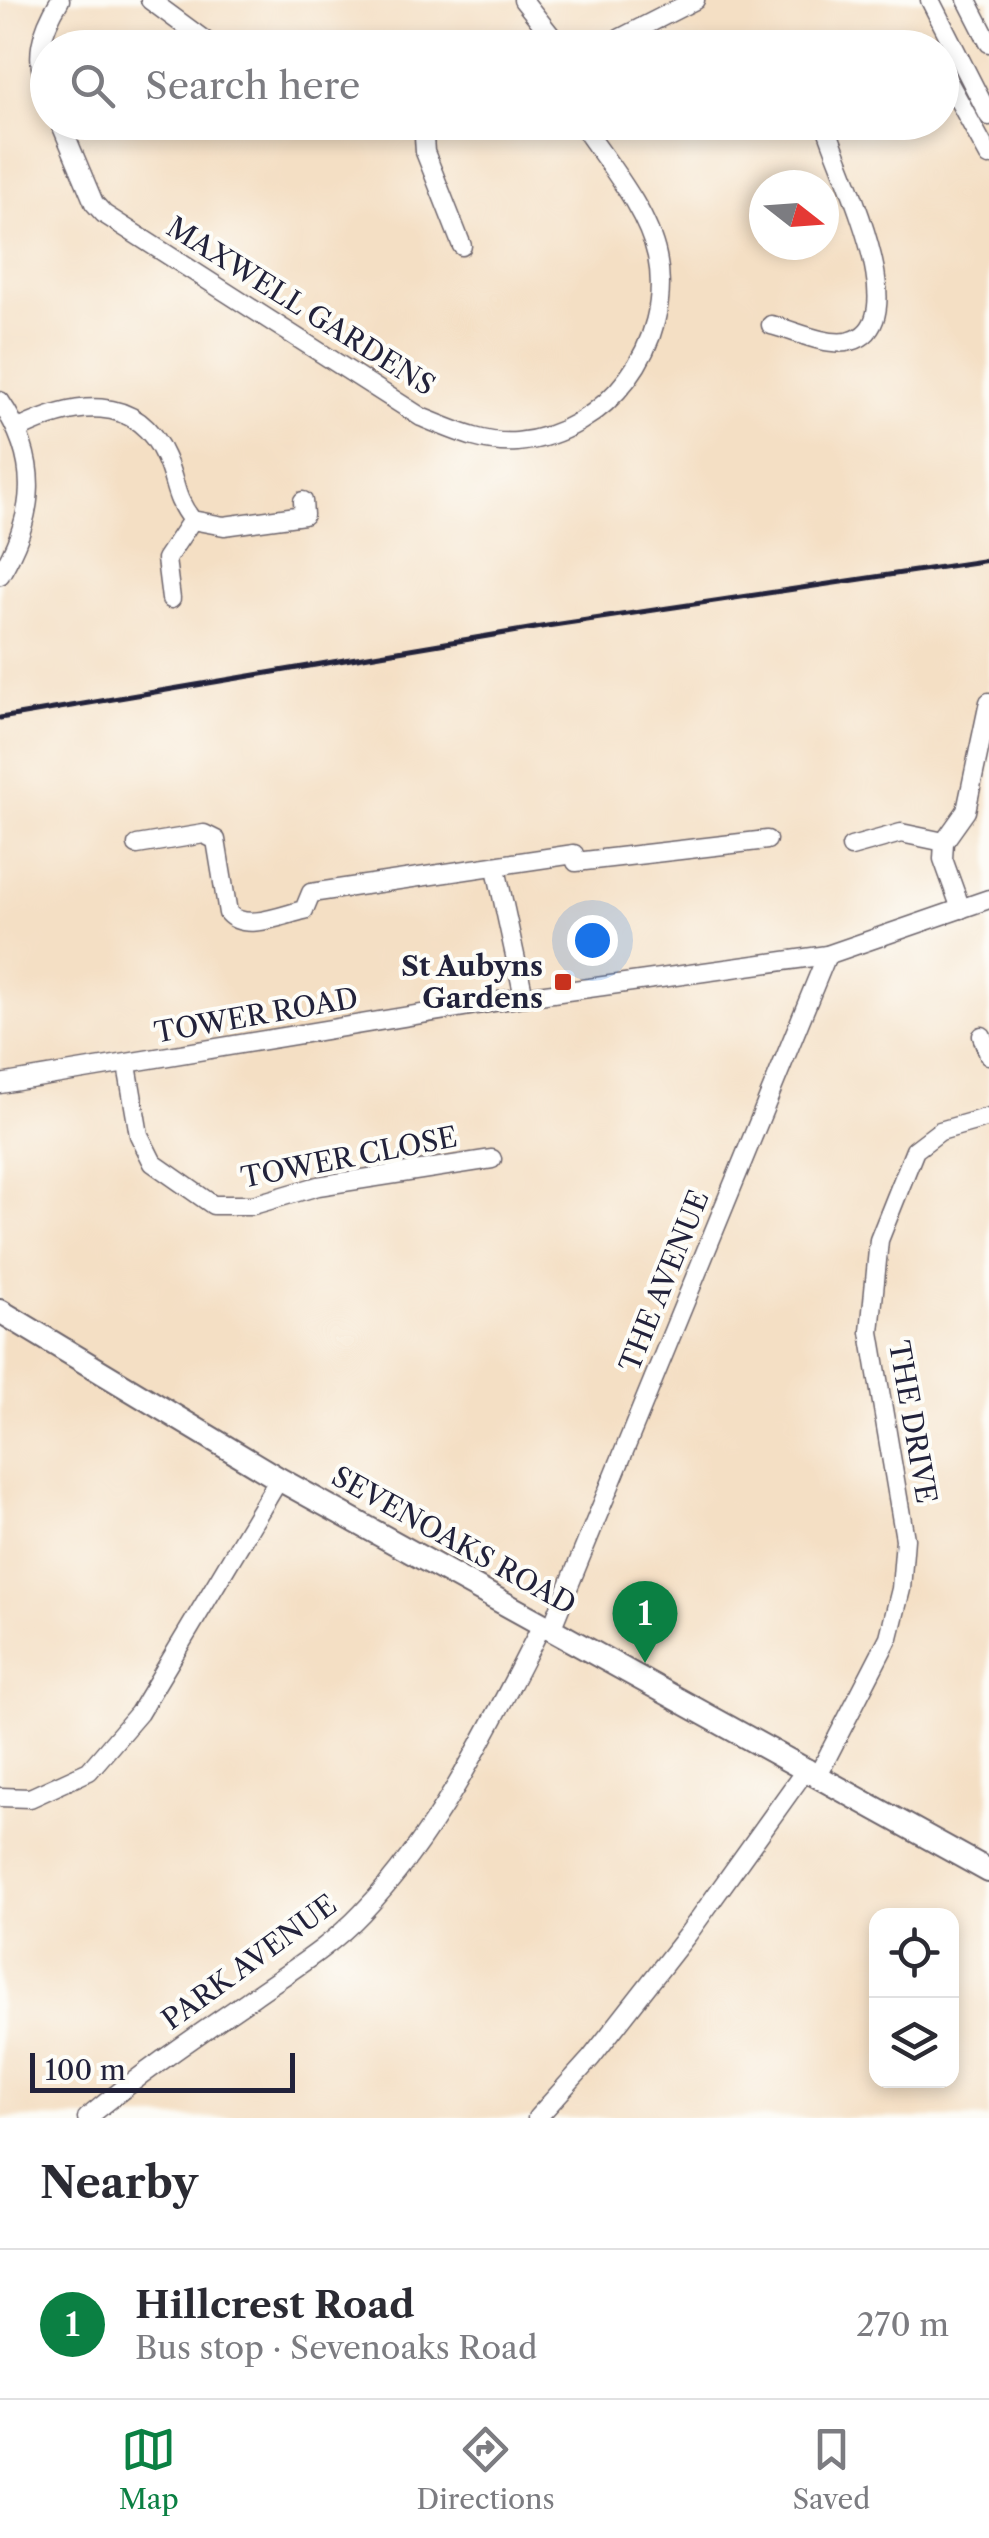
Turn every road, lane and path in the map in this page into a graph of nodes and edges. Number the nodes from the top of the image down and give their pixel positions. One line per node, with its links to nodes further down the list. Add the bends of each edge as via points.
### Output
1 (60, 0): 7 (street)
2 (150, 0): 8 (street)
3 (523, 0): 9 (street)
4 (695, 0): 10 (street)
5 (930, 0): 11 (street)
6 (966, 0): 12 (street)
7 (43, 30)
8 (191, 30)
9 (547, 30)
10 (636, 30)
11 (940, 30)
12 (989, 43)
13 (959, 66): 15 (street)
14 (959, 101): 20 (street)
15 (986, 104)
16 (68, 140): 18 (street, MAXWELL GARDENS, via 104,214 421,417 471,438 517,442 568,428 611,400 643,358 660,308 657,254)
17 (424, 140): 21 (street)
18 (592, 140)
19 (831, 140): 22 (street, via 871,258 880,308 866,332 850,341)
20 (989, 156)
21 (462, 246)
22 (771, 325)
23 (0, 402): 24 (street)
24 (19, 429): 26 (street, via 88,404 133,418 152,434 167,460 176,500); 27 (street, via 30,480 28,516)
25 (304, 501): 26 (street, via 304,515 224,526)
26 (192, 520): 28 (street, via 166,559)
27 (0, 575)
28 (170, 599)
29 (989, 702): 31 (street, via 966,811)
30 (768, 840): 34 (street, via 576,862 574,854)
31 (944, 842): 33 (street, via 901,832); 36 (street, via 943,859)
32 (137, 845): 34 (street, via 204,834 216,840 228,914 239,922 304,910 311,893)
33 (851, 847)
34 (496, 868): 38 (street)
35 (989, 899): 36 (street, TOWER ROAD)
36 (961, 909): 37 (street, TOWER ROAD)
37 (827, 955): 38 (street, TOWER ROAD); 48 (street, THE AVENUE)
38 (524, 997): 41 (street, TOWER ROAD)
39 (982, 1036): 40 (street)
40 (989, 1055)
41 (127, 1064): 43 (street, TOWER ROAD); 45 (street, TOWER CLOSE, via 139,1135 153,1163 212,1206 253,1205 318,1186)
42 (0, 1076): 43 (street)
43 (0, 1084)
44 (989, 1117): 49 (street, THE DRIVE, via 940,1131 916,1150 879,1240 870,1332 902,1520 902,1589 889,1637)
45 (492, 1159)
46 (3, 1318): 47 (main road, SEVENOAKS ROAD)
47 (278, 1479): 48 (main road, SEVENOAKS ROAD); 50 (street, via 126,1728 88,1771 30,1798)
48 (547, 1625): 49 (main road, SEVENOAKS ROAD); 52 (street, PARK AVENUE, via 416,1846 362,1914)
49 (812, 1771): 51 (main road, SEVENOAKS ROAD); 53 (street, THE DRIVE)
50 (0, 1797)
51 (989, 1871)
52 (87, 2118)
53 (537, 2118)

